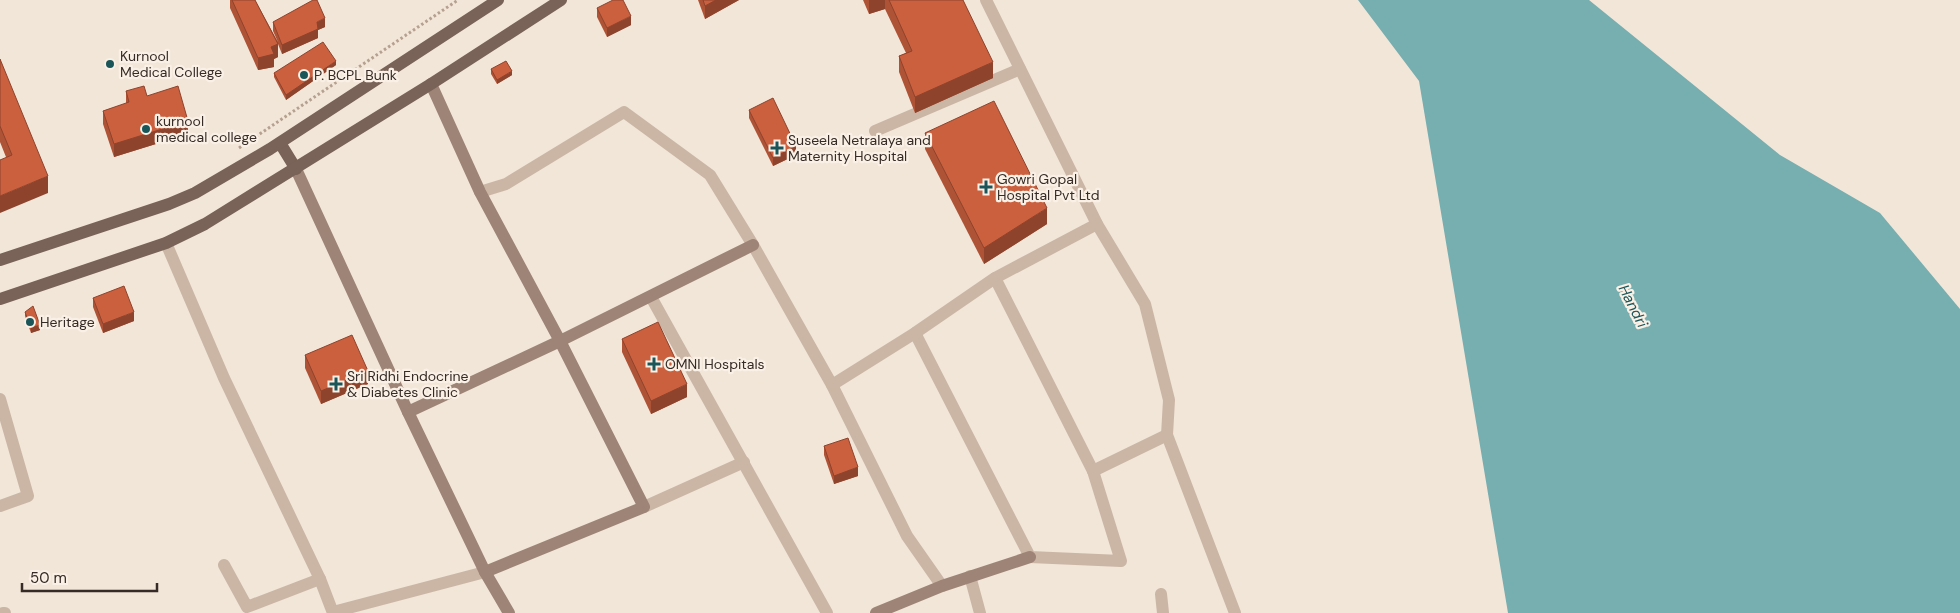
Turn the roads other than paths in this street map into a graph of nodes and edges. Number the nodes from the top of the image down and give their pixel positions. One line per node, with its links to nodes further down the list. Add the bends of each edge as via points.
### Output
1 (498, 0): 7 (main road)
2 (561, 0): 5 (main road)
3 (986, 0): 4 (street)
4 (1020, 69): 6 (street); 10 (street)
5 (431, 84): 8 (main road); 9 (street)
6 (875, 132)
7 (280, 143): 8 (main road); 13 (main road, via 195,193 169,204)
8 (296, 169): 11 (main road, via 205,224); 21 (street)
9 (480, 192): 12 (street, via 506,184 624,112 710,176); 18 (street)
10 (1097, 224): 14 (street); 22 (street, via 1145,304 1169,400)
11 (166, 243): 16 (main road); 31 (street, via 224,378)
12 (753, 245): 15 (street); 19 (street)
13 (0, 260)
14 (995, 278): 17 (street); 24 (street)
15 (651, 297): 18 (street); 23 (street)
16 (0, 300)
17 (915, 333): 19 (street); 27 (street)
18 (560, 341): 21 (street); 26 (street)
19 (832, 385): 32 (street, via 907,536)
20 (0, 399): 25 (street, via 28,496)
21 (408, 412): 29 (street)
22 (1167, 435): 24 (street); 40 (street)
23 (744, 462): 26 (street); 36 (street)
24 (1092, 471): 27 (street, via 1121,561)
25 (0, 506)
26 (644, 507): 29 (street)
27 (1030, 557): 30 (street)
28 (224, 565): 31 (street, via 247,607)
29 (485, 572): 34 (street); 35 (street)
30 (970, 576): 32 (street); 38 (street)
31 (320, 579): 34 (street)
32 (942, 586): 37 (street)
33 (1161, 594): 39 (street)
34 (333, 612)
35 (509, 613)
36 (827, 613)
37 (876, 613)
38 (980, 613)
39 (1163, 613)
40 (1235, 613)

